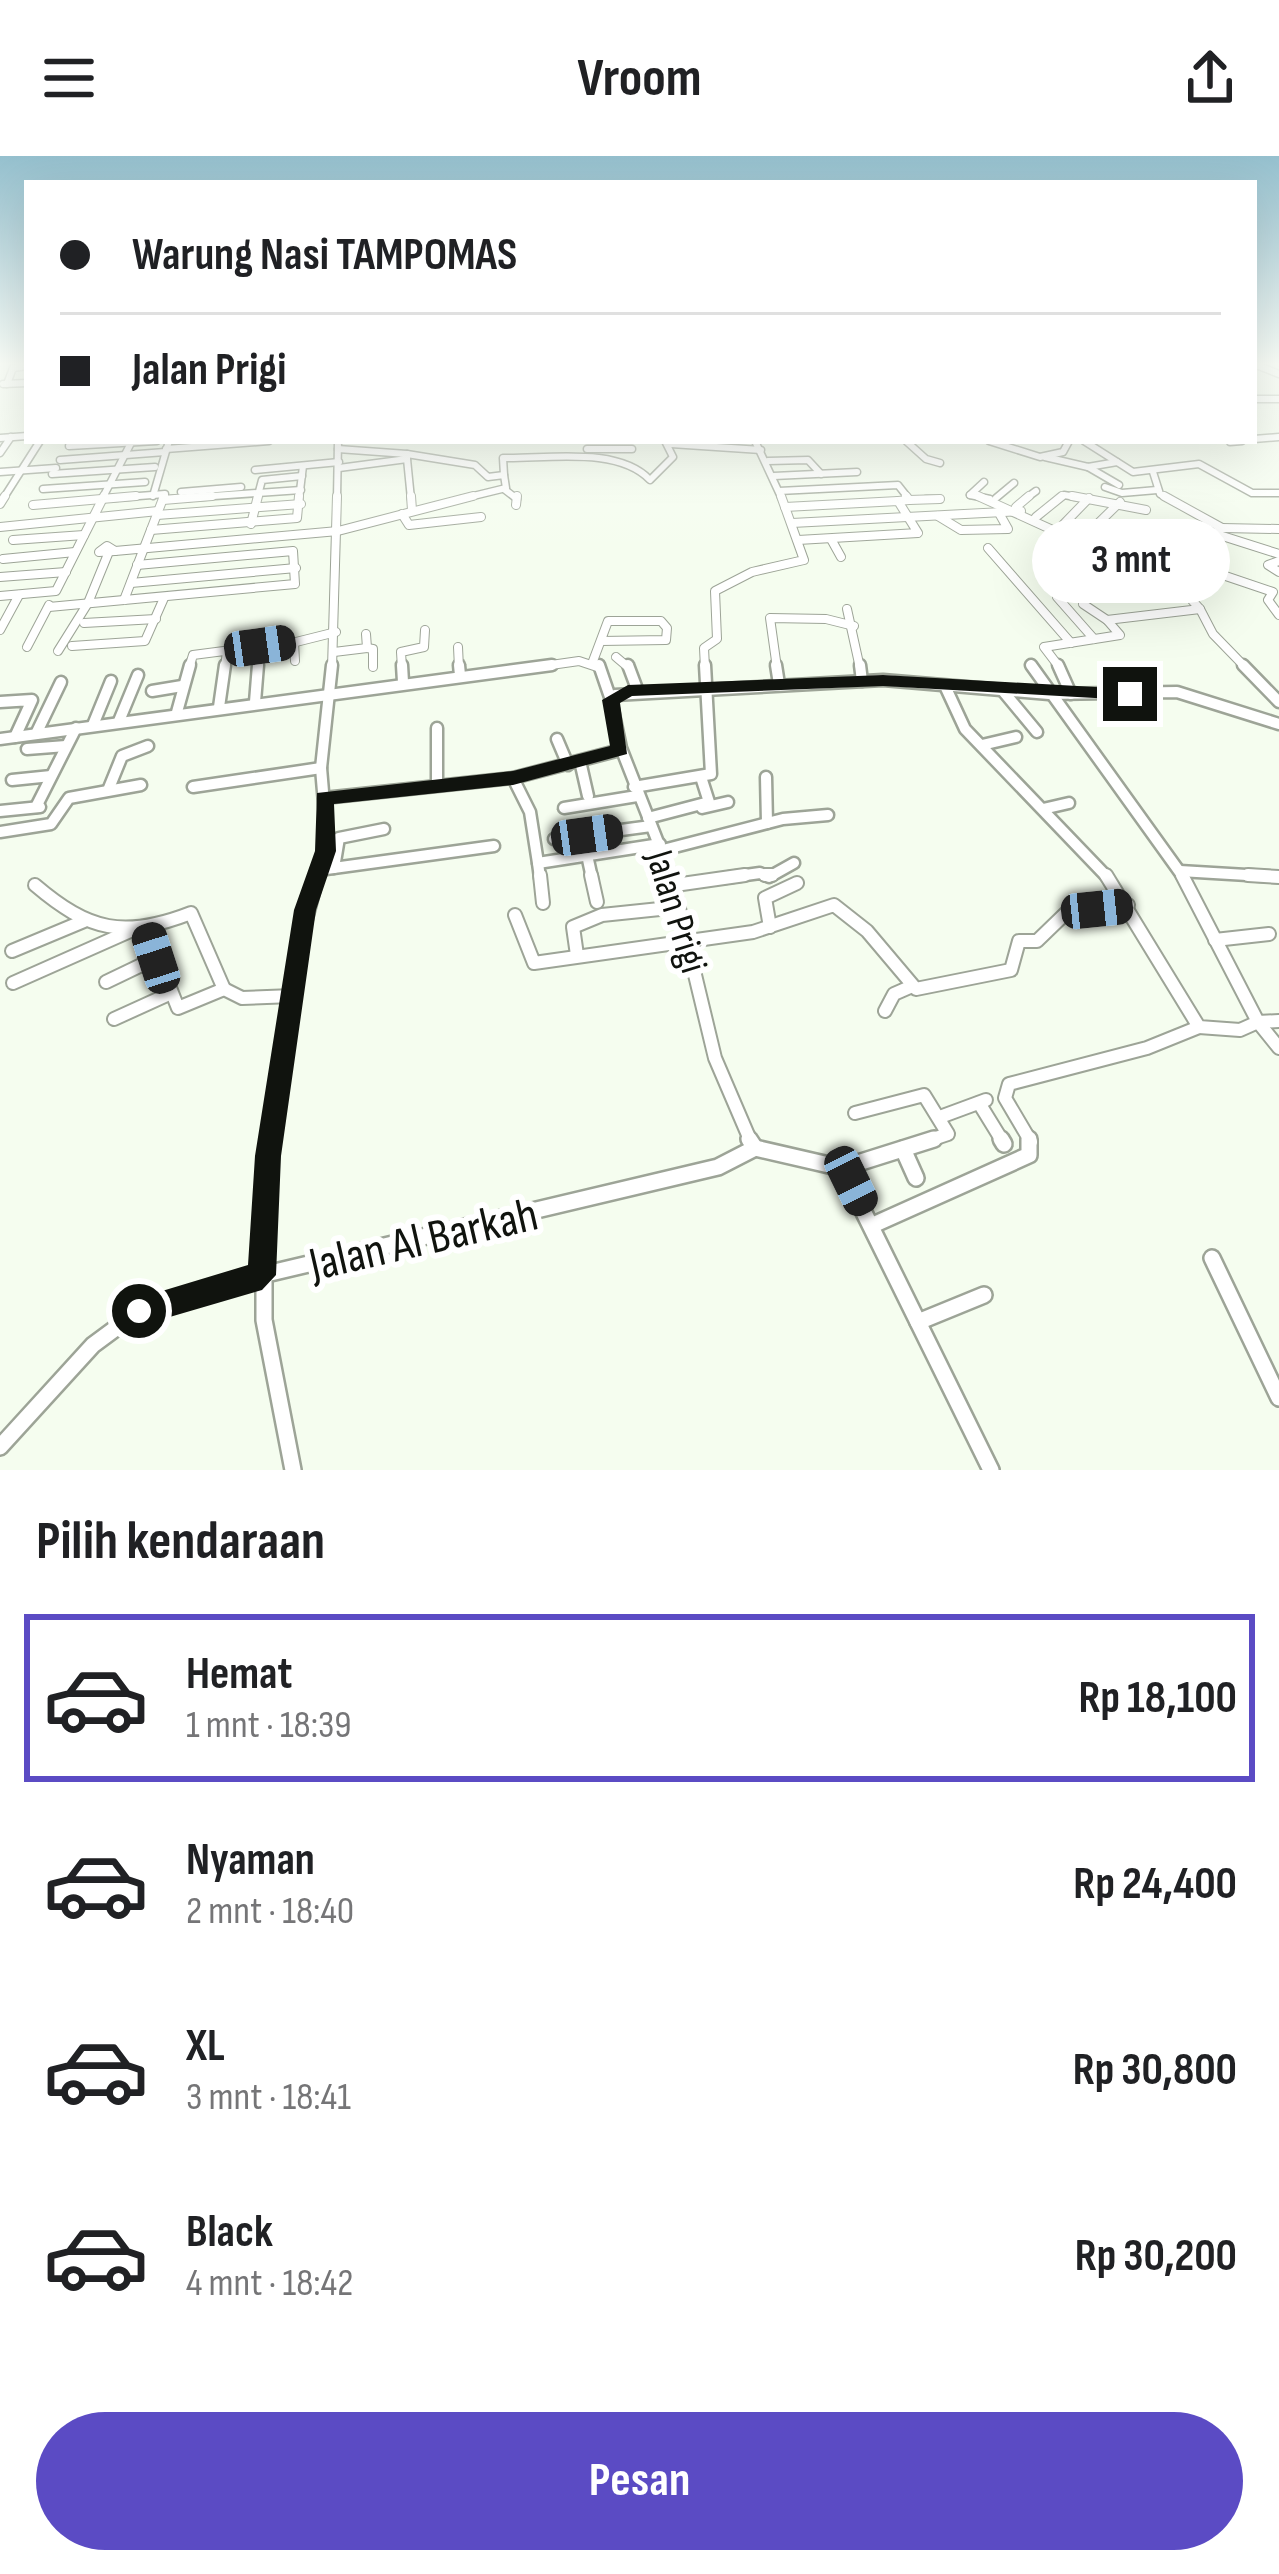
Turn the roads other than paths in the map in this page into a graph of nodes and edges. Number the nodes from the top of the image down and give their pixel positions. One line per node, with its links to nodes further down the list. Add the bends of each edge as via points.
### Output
1 (11, 437): 2 (street); 3 (street); 20 (street)
2 (0, 438)
3 (24, 438)
4 (31, 444): 32 (street)
5 (69, 444): 29 (street)
6 (130, 444): 24 (street)
7 (266, 444): 18 (street)
8 (668, 444): 42 (street, via 673,457)
9 (701, 444): 22 (street)
10 (726, 444): 22 (street)
11 (757, 444): 23 (street)
12 (909, 444): 27 (street)
13 (999, 444): 25 (street)
14 (1068, 444): 25 (street)
15 (1089, 444): 26 (street)
16 (338, 445): 21 (street); 28 (street)
17 (586, 447): 19 (street); 40 (street, via 503,458); 42 (street, via 634,465)
18 (167, 448): 24 (street); 56 (street)
19 (632, 449)
20 (0, 451)
21 (410, 452): 28 (street); 40 (street); 72 (street)
22 (732, 452): 23 (street)
23 (764, 454): 39 (street, via 808,460); 41 (street)
24 (124, 455): 29 (street); 33 (street)
25 (1044, 457): 31 (street)
26 (1118, 462): 31 (street); 38 (street)
27 (940, 463)
28 (339, 465): 36 (street); 88 (street)
29 (56, 467): 32 (street); 33 (street); 48 (street)
30 (155, 467): 33 (street)
31 (1088, 467): 52 (street, via 1115,486)
32 (18, 470): 35 (street); 60 (street)
33 (117, 470): 46 (street)
34 (255, 470): 36 (street)
35 (0, 472)
36 (303, 472): 50 (street); 55 (street, via 262,480)
37 (856, 472): 39 (street)
38 (1153, 472): 52 (street); 54 (street, via 1199,464 1252,493)
39 (821, 474): 41 (street)
40 (504, 475): 49 (street)
41 (774, 476): 53 (street)
42 (649, 480): 57 (street)
43 (145, 482): 46 (street)
44 (984, 482): 58 (street, via 970,495)
45 (1014, 483): 58 (street)
46 (110, 484): 48 (street); 62 (street)
47 (241, 487): 56 (street)
48 (43, 489): 62 (street, via 32,508)
49 (505, 489): 66 (street, via 518,495); 72 (street)
50 (302, 490): 55 (street); 65 (street)
51 (1036, 490): 69 (street)
52 (1157, 490): 89 (street)
53 (779, 491): 63 (street, via 898,485); 67 (street)
54 (1279, 493)
55 (259, 494): 56 (street); 68 (street)
56 (160, 497): 62 (street); 74 (street)
57 (644, 497)
58 (996, 498): 69 (street)
59 (1089, 498): 64 (street); 81 (street, via 1062,496); 90 (street)
60 (0, 499)
61 (940, 499): 63 (street)
62 (102, 500): 78 (street)
63 (904, 501): 67 (street); 80 (street)
64 (1120, 502): 70 (street); 71 (street)
65 (301, 505): 68 (street); 82 (street, via 297,518)
66 (516, 505)
67 (785, 507): 83 (street)
68 (256, 508): 74 (street); 82 (street)
69 (1018, 509): 73 (street); 81 (street)
70 (1111, 510): 77 (street); 98 (street)
71 (1146, 510)
72 (407, 512): 85 (street, via 406,524); 88 (street)
73 (999, 512): 76 (street); 76 (street, via 1008,529 963,532)
74 (158, 513): 75 (street); 87 (street)
75 (125, 514): 78 (street); 102 (street)
76 (938, 516): 80 (street)
77 (1127, 516)
78 (93, 517): 84 (street); 91 (street)
79 (481, 517): 85 (street)
80 (908, 517): 83 (street); 93 (street, via 917,534)
81 (1036, 518): 90 (street)
82 (252, 522): 87 (street); 94 (street)
83 (792, 523): 96 (street)
84 (0, 524)
85 (436, 524): 92 (street)
86 (1279, 529): 89 (street)
87 (151, 530): 99 (street)
88 (338, 530): 94 (street); 135 (street)
89 (1218, 530): 106 (street); 109 (street, via 1180,544)
90 (1054, 533): 98 (street)
91 (84, 535): 103 (street); 107 (street, via 15,537)
92 (437, 535)
93 (896, 536): 95 (street); 100 (street)
94 (248, 538): 99 (street); 104 (street)
95 (831, 538): 96 (street); 105 (street)
96 (798, 540): 163 (street, via 801,565 744,574 715,591 717,639 704,648)
97 (1114, 540): 98 (street, via 1103,550)
98 (1079, 542)
99 (144, 547): 102 (street); 108 (street)
100 (902, 548)
101 (988, 548): 140 (street)
102 (110, 549): 124 (street)
103 (75, 553): 107 (street); 111 (street)
104 (243, 556): 108 (street); 110 (street, via 293,551); 113 (street)
105 (841, 557)
106 (1279, 558): 112 (street, via 1268,565)
107 (1, 561)
108 (137, 565): 115 (street)
109 (1196, 566): 127 (street, via 1179,580); 128 (street, via 1273,592 1268,600)
110 (296, 568): 113 (street); 117 (street, via 293,586)
111 (66, 572): 114 (street); 116 (street)
112 (1279, 572)
113 (239, 573): 115 (street); 117 (street)
114 (0, 577)
115 (130, 583): 121 (street)
116 (56, 591): 118 (street); 125 (street)
117 (231, 592): 122 (street)
118 (19, 595): 119 (street); 133 (street)
119 (0, 596)
120 (1057, 597): 137 (street)
121 (124, 600): 122 (street); 124 (street)
122 (162, 602): 129 (street)
123 (1083, 604): 130 (street)
124 (85, 605): 125 (street); 146 (street)
125 (49, 607): 143 (street)
126 (847, 609): 132 (street)
127 (1200, 609): 130 (street); 175 (street, via 1213,634)
128 (1279, 615)
129 (157, 619): 131 (street); 141 (street, via 142,642)
130 (1107, 620): 137 (street, via 1120,635)
131 (84, 623)
132 (854, 626): 157 (street); 160 (street, via 770,618)
133 (0, 630)
134 (425, 630): 159 (street, via 424,647 396,652)
135 (336, 632): 139 (street); 148 (street)
136 (366, 634): 145 (street)
137 (1094, 639): 140 (street)
138 (601, 641): 138 (street, via 608,621 661,621 667,628 665,640); 151 (street)
139 (296, 642): 142 (street); 150 (street)
140 (1071, 643): 171 (street, via 1043,648)
141 (73, 646)
142 (260, 646): 147 (street); 174 (street)
143 (27, 647)
144 (458, 647): 155 (street)
145 (367, 648): 148 (street); 153 (street)
146 (58, 651)
147 (226, 651): 162 (street, via 191,656); 176 (street)
148 (334, 652): 169 (street)
149 (616, 657): 165 (street, via 628,664)
150 (295, 661)
151 (593, 662): 155 (street); 161 (street, Jalan Prigi)
152 (1031, 664): 170 (street)
153 (373, 667)
154 (138, 675): 178 (street)
155 (460, 675): 159 (street)
156 (110, 681): 180 (street)
157 (862, 681): 160 (street); 164 (street)
158 (62, 682): 184 (street)
159 (403, 682): 169 (street)
160 (779, 684): 163 (street)
161 (605, 685): 167 (street); 172 (street, Jalan Prigi)
162 (182, 686): 166 (street); 177 (street)
163 (704, 688): 165 (street); 198 (street, via 714,766)
164 (946, 688): 168 (street); 189 (street, via 956,716)
165 (637, 689): 167 (street)
166 (152, 691)
167 (623, 691): 172 (street)
168 (1003, 691): 170 (street); 183 (street)
169 (329, 692): 174 (street); 195 (street)
170 (1048, 694): 171 (street); 227 (street, via 1088,736)
171 (1071, 694): 179 (street, via 1191,694)
172 (610, 700): 193 (street, Jalan Prigi)
173 (0, 702): 185 (street, via 32,700)
174 (255, 702): 176 (street)
175 (1279, 702)
176 (219, 707): 177 (street)
177 (177, 712): 178 (street)
178 (119, 721): 180 (street)
179 (1279, 724)
180 (93, 725): 181 (street)
181 (76, 728): 184 (street); 190 (street)
182 (437, 728): 203 (street)
183 (1037, 732)
184 (36, 734): 185 (street)
185 (15, 737): 187 (street)
186 (1016, 737): 189 (street)
187 (0, 739)
188 (557, 739): 194 (street)
189 (982, 745): 213 (street)
190 (66, 746): 192 (street); 197 (street)
191 (148, 746): 206 (street, via 122,756)
192 (27, 749)
193 (620, 750): 194 (street); 207 (street, Jalan Prigi)
194 (574, 763): 200 (street); 208 (street)
195 (321, 768): 205 (street); 209 (street)
196 (480, 768): 202 (street)
197 (51, 776): 201 (street); 214 (street, via 40,807)
198 (701, 777): 207 (street); 216 (street, via 709,802)
199 (766, 777): 217 (street)
200 (513, 778): 202 (street); 225 (street, via 530,812)
201 (12, 780)
202 (482, 783): 203 (street)
203 (436, 784): 209 (street)
204 (141, 785): 206 (street)
205 (193, 787)
206 (110, 788): 219 (street, via 64,800 52,824)
207 (636, 791): 212 (street); 216 (street, Jalan Prigi)
208 (588, 796)
209 (324, 798): 226 (street)
210 (728, 802): 216 (street)
211 (1069, 802): 213 (street)
212 (564, 808)
213 (1043, 809): 234 (street)
214 (0, 812)
215 (828, 815): 217 (street)
216 (649, 822): 220 (street); 222 (street, Jalan Prigi)
217 (767, 823): 222 (street)
218 (384, 829): 226 (street, via 342,836)
219 (0, 832)
220 (554, 839)
221 (494, 847): 226 (street)
222 (662, 847): 223 (street); 231 (street, Jalan Prigi)
223 (587, 855): 225 (street); 232 (street)
224 (794, 862): 231 (street, via 769,877)
225 (538, 863): 233 (street)
226 (326, 869): 251 (street, via 305,910)
227 (1180, 872): 228 (street); 242 (street)
228 (1271, 873)
229 (797, 883): 238 (street, via 765,898)
230 (35, 885): 237 (street)
231 (675, 885): 235 (street, Jalan Prigi)
232 (597, 902)
233 (543, 903)
234 (1128, 905): 248 (street, via 1066,912 1036,941 1019,941 1011,970); 256 (street, via 1152,959)
235 (679, 907): 241 (street, Jalan Prigi); 244 (street, via 602,915 573,927)
236 (515, 915): 244 (street, via 534,963)
237 (84, 921): 239 (street); 243 (street)
238 (770, 927): 241 (street); 248 (street, via 838,906)
239 (142, 929): 245 (street); 247 (street); 249 (street, via 191,913)
240 (1269, 934): 242 (street)
241 (691, 939): 244 (street); 261 (street, Jalan Prigi, via 723,1087)
242 (1215, 940): 255 (street)
243 (12, 951)
244 (577, 955)
245 (156, 958): 246 (street); 250 (street)
246 (106, 982)
247 (13, 983)
248 (910, 987): 252 (street, via 894,994)
249 (224, 989): 250 (street, via 184,1009); 251 (street, via 242,998)
250 (169, 994): 253 (street)
251 (293, 996): 267 (street, via 266,1177)
252 (885, 1011)
253 (114, 1019)
254 (1279, 1021): 255 (street)
255 (1258, 1022): 256 (street, via 1240,1030); 257 (street)
256 (1199, 1028): 265 (street, via 1009,1084 1005,1098 1029,1155)
257 (1279, 1048)
258 (855, 1113): 259 (street, via 923,1094)
259 (940, 1117): 260 (street, via 982,1101); 262 (street, via 948,1134)
260 (1004, 1144)
261 (754, 1148): 263 (street); 267 (street, Jalan Al Barkah, via 718,1167)
262 (903, 1149): 263 (street); 264 (street)
263 (842, 1168): 265 (street)
264 (916, 1178)
265 (872, 1225): 269 (street)
266 (1212, 1258): 270 (street)
267 (262, 1275): 271 (street, Jalan Al Barkah, via 123,1320); 273 (street)
268 (984, 1294): 269 (street)
269 (918, 1322): 272 (street)
270 (1279, 1398)
271 (0, 1447)
272 (986, 1465)
273 (293, 1470)

